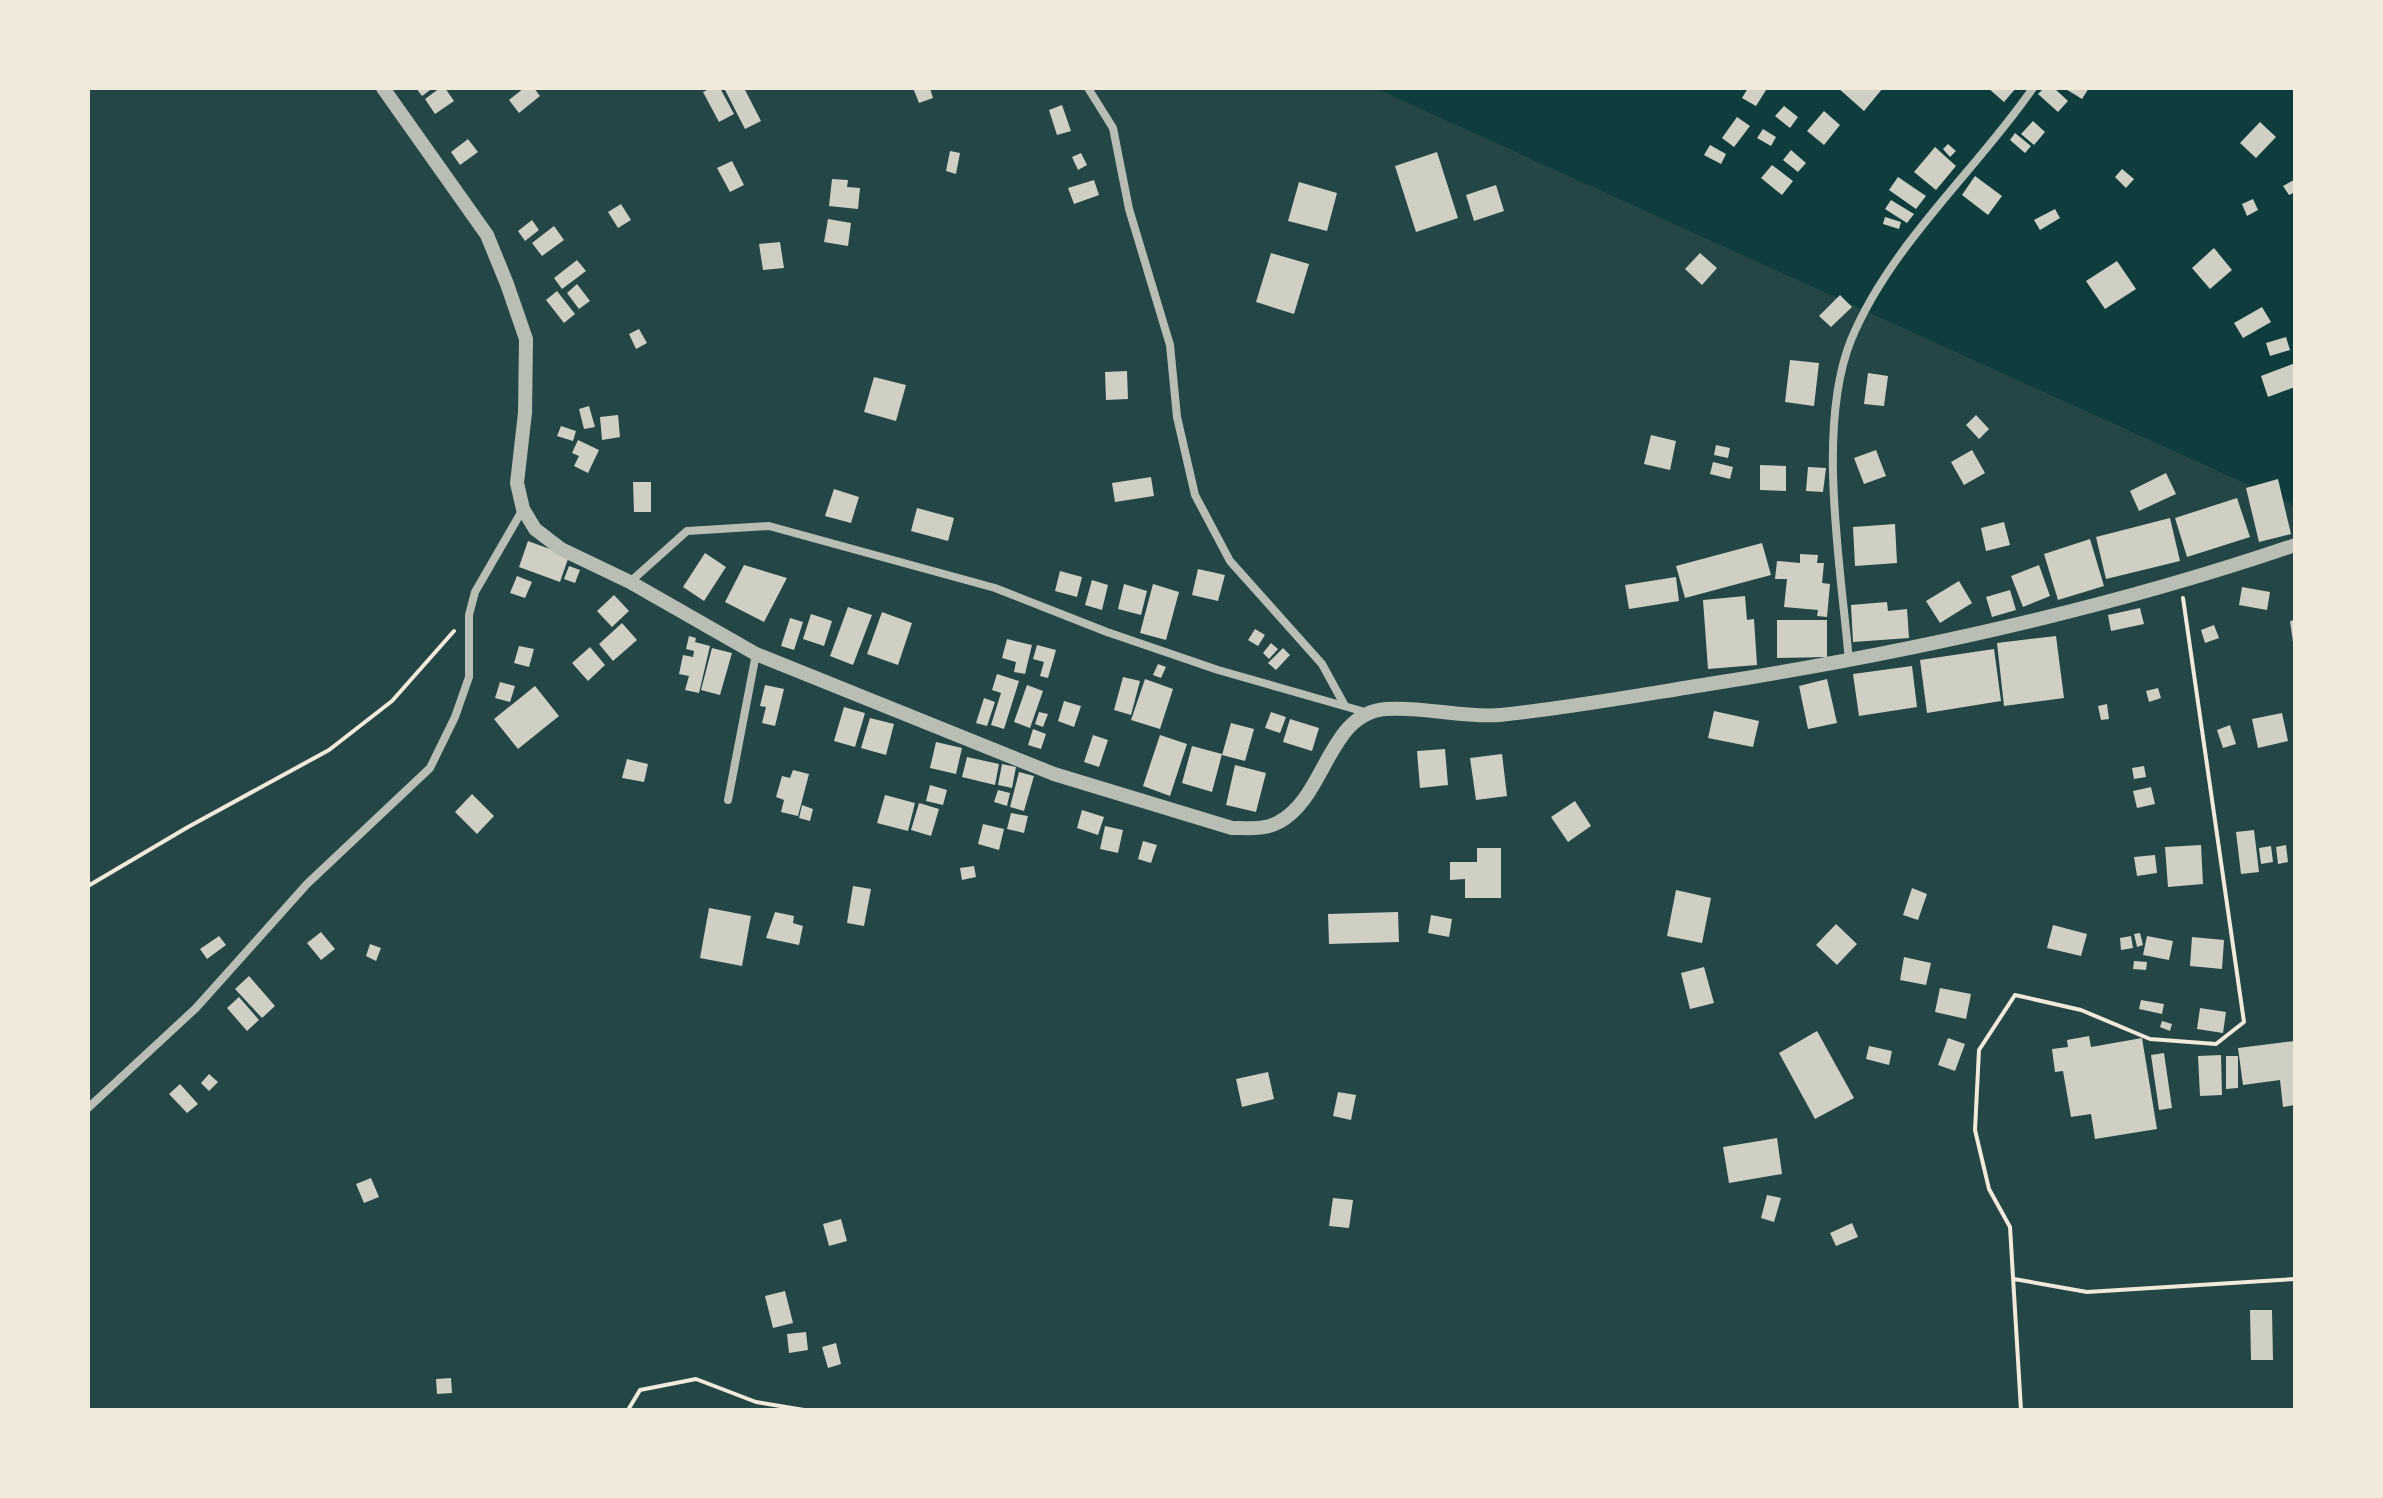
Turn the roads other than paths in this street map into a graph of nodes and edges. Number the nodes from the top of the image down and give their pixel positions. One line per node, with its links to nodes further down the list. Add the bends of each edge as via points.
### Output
1 (383, 88): 4 (street, via 487,235 526,339 517,483)
2 (1088, 88): 9 (street, via 1113,128 1129,209 1170,345 1177,417 1195,495 1230,561 1322,664)
3 (2033, 88): 8 (street, via 1880,284 1851,340 1836,393 1834,464)
4 (523, 509): 6 (street, via 535,529 561,549); 12 (street, via 475,592 469,615 469,677 430,768 307,884 196,1008)
5 (2295, 545): 8 (street, via 2023,624)
6 (630, 582): 7 (street); 9 (street, via 687,531 769,526 995,588 1204,665)
7 (756, 654): 10 (street, via 1054,774 1232,828 1278,823 1301,807 1347,729); 11 (street)
8 (1849, 661): 10 (street, via 1497,715 1388,708)
9 (1345, 706): 10 (street)
10 (1365, 712)
11 (728, 800)
12 (88, 1108)

